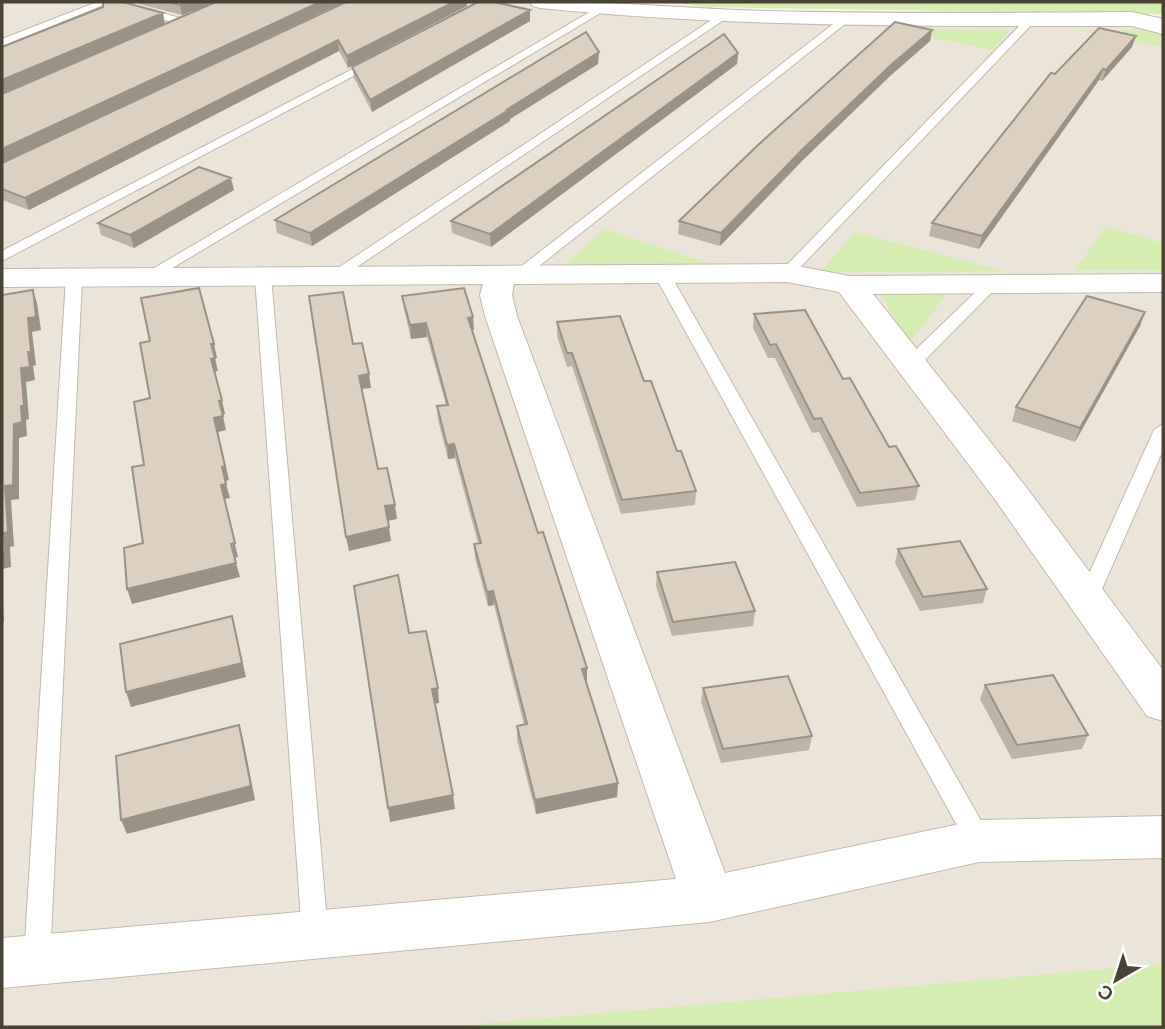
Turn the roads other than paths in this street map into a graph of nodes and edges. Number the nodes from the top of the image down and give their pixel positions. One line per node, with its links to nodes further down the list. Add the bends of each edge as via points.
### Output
1 (108, 2): 8 (lane, via 189,20); 9 (lane)
2 (540, 2): 3 (street)
3 (601, 9): 4 (street); 16 (lane)
4 (723, 17): 6 (street); 15 (lane)
5 (1032, 19): 6 (street); 7 (street, via 1150,20); 12 (lane)
6 (845, 20): 14 (lane)
7 (1163, 27)
8 (159, 33)
9 (2, 43)
10 (391, 53): 11 (lane)
11 (2, 257)
12 (787, 273): 13 (street); 22 (street)
13 (662, 274): 14 (street); 28 (lane)
14 (510, 275): 15 (street); 29 (street, via 496,295 501,316)
15 (334, 276): 17 (street)
16 (147, 277): 17 (street); 19 (street)
17 (263, 277): 30 (lane)
18 (2, 278): 19 (street)
19 (74, 278): 31 (lane)
20 (1163, 283): 21 (street)
21 (992, 284): 22 (street); 23 (lane)
22 (849, 285): 23 (street)
23 (912, 363): 25 (street)
24 (1163, 430): 25 (lane)
25 (1088, 598): 26 (street)
26 (1163, 704)
27 (1163, 837): 28 (street)
28 (979, 841): 29 (street)
29 (709, 899): 30 (street)
30 (315, 933): 31 (street)
31 (19, 961)

